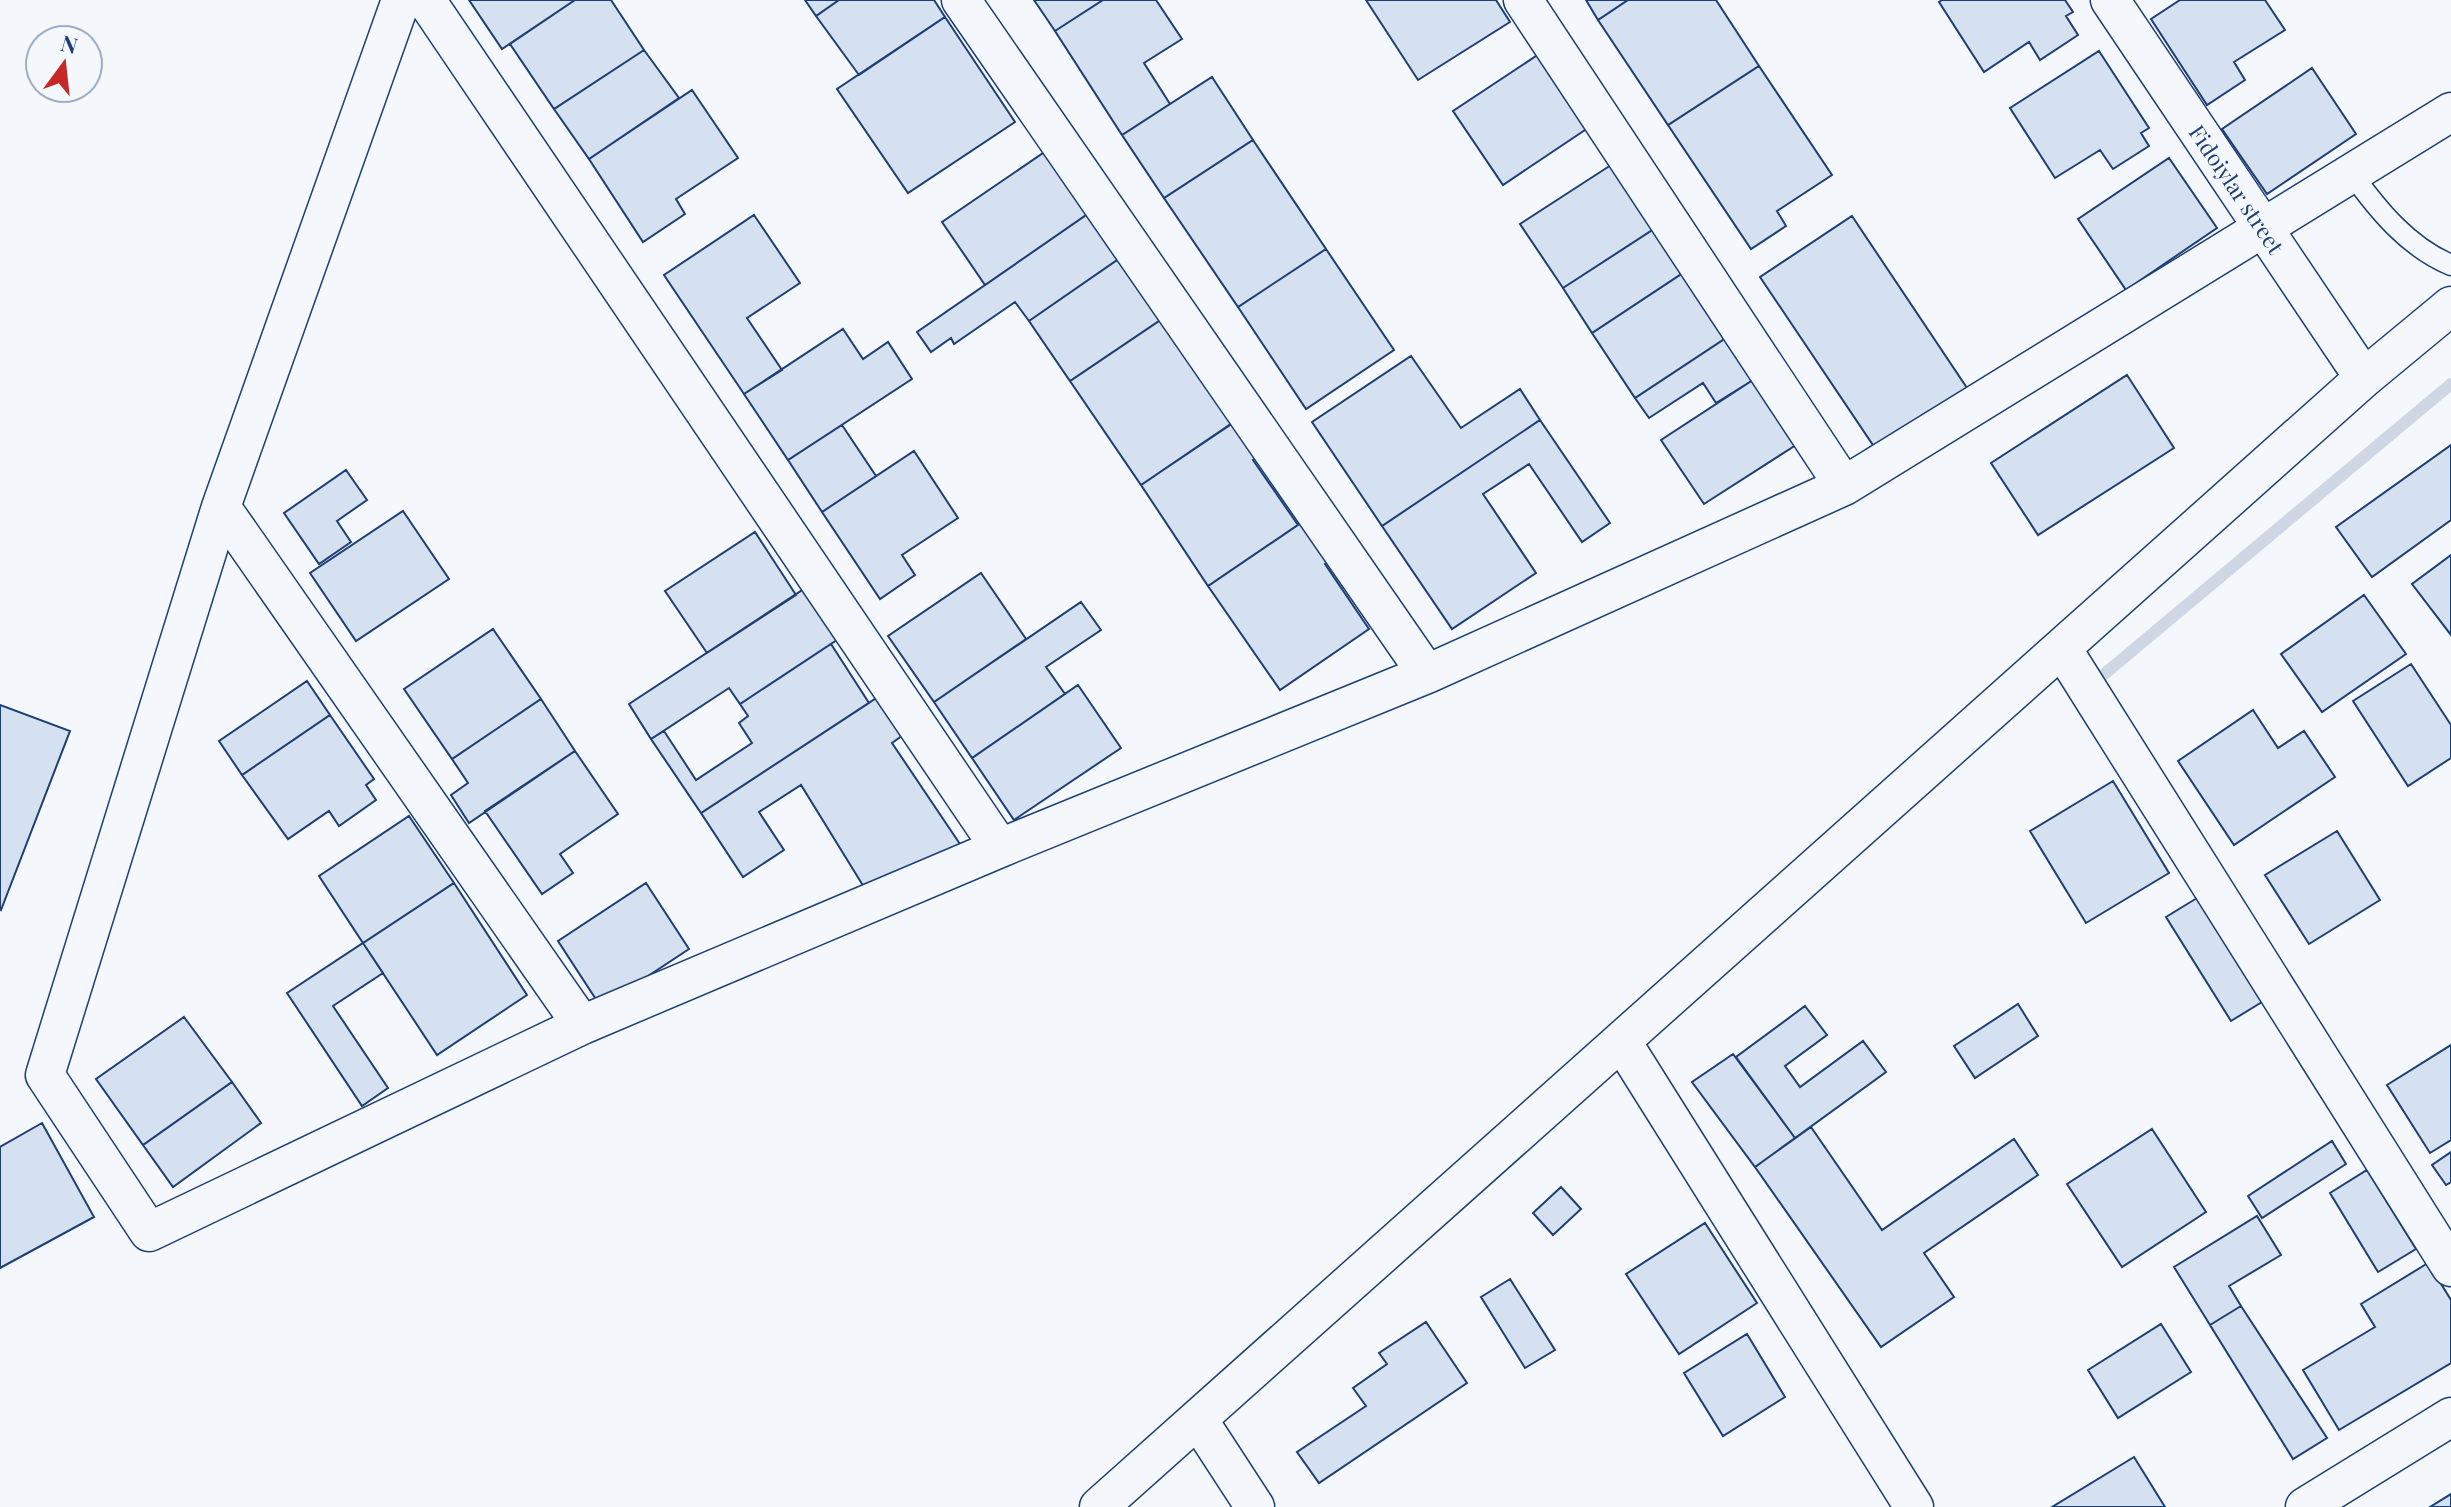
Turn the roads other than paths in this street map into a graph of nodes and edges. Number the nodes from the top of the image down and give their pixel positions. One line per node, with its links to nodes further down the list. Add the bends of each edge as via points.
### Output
1 (401, 0): 13 (street)
2 (426, 0): 16 (street)
3 (961, 0): 15 (street)
4 (1523, 0): 12 (street)
5 (2110, 0): 8 (street, Fidoiylar street)
6 (2451, 112): 7 (street)
7 (2352, 174): 8 (street); 9 (lane, via 2382,215)
8 (2263, 229): 11 (street, Fidoiylar street); 12 (street)
9 (2451, 265)
10 (2451, 306): 11 (street)
11 (2364, 378): 14 (street)
12 (1844, 486): 15 (street)
13 (221, 507): 17 (street); 17 (street, via 45,1075 149,1232)
14 (2063, 650): 18 (street); 19 (street)
15 (1427, 674): 16 (street)
16 (1000, 848): 17 (street)
17 (582, 1025)
18 (1622, 1042): 21 (street); 24 (street)
19 (2451, 1267)
20 (2451, 1417): 25 (street)
21 (1199, 1421): 22 (street); 23 (street)
22 (1099, 1507)
23 (1255, 1507)
24 (1914, 1507)
25 (2305, 1507)

